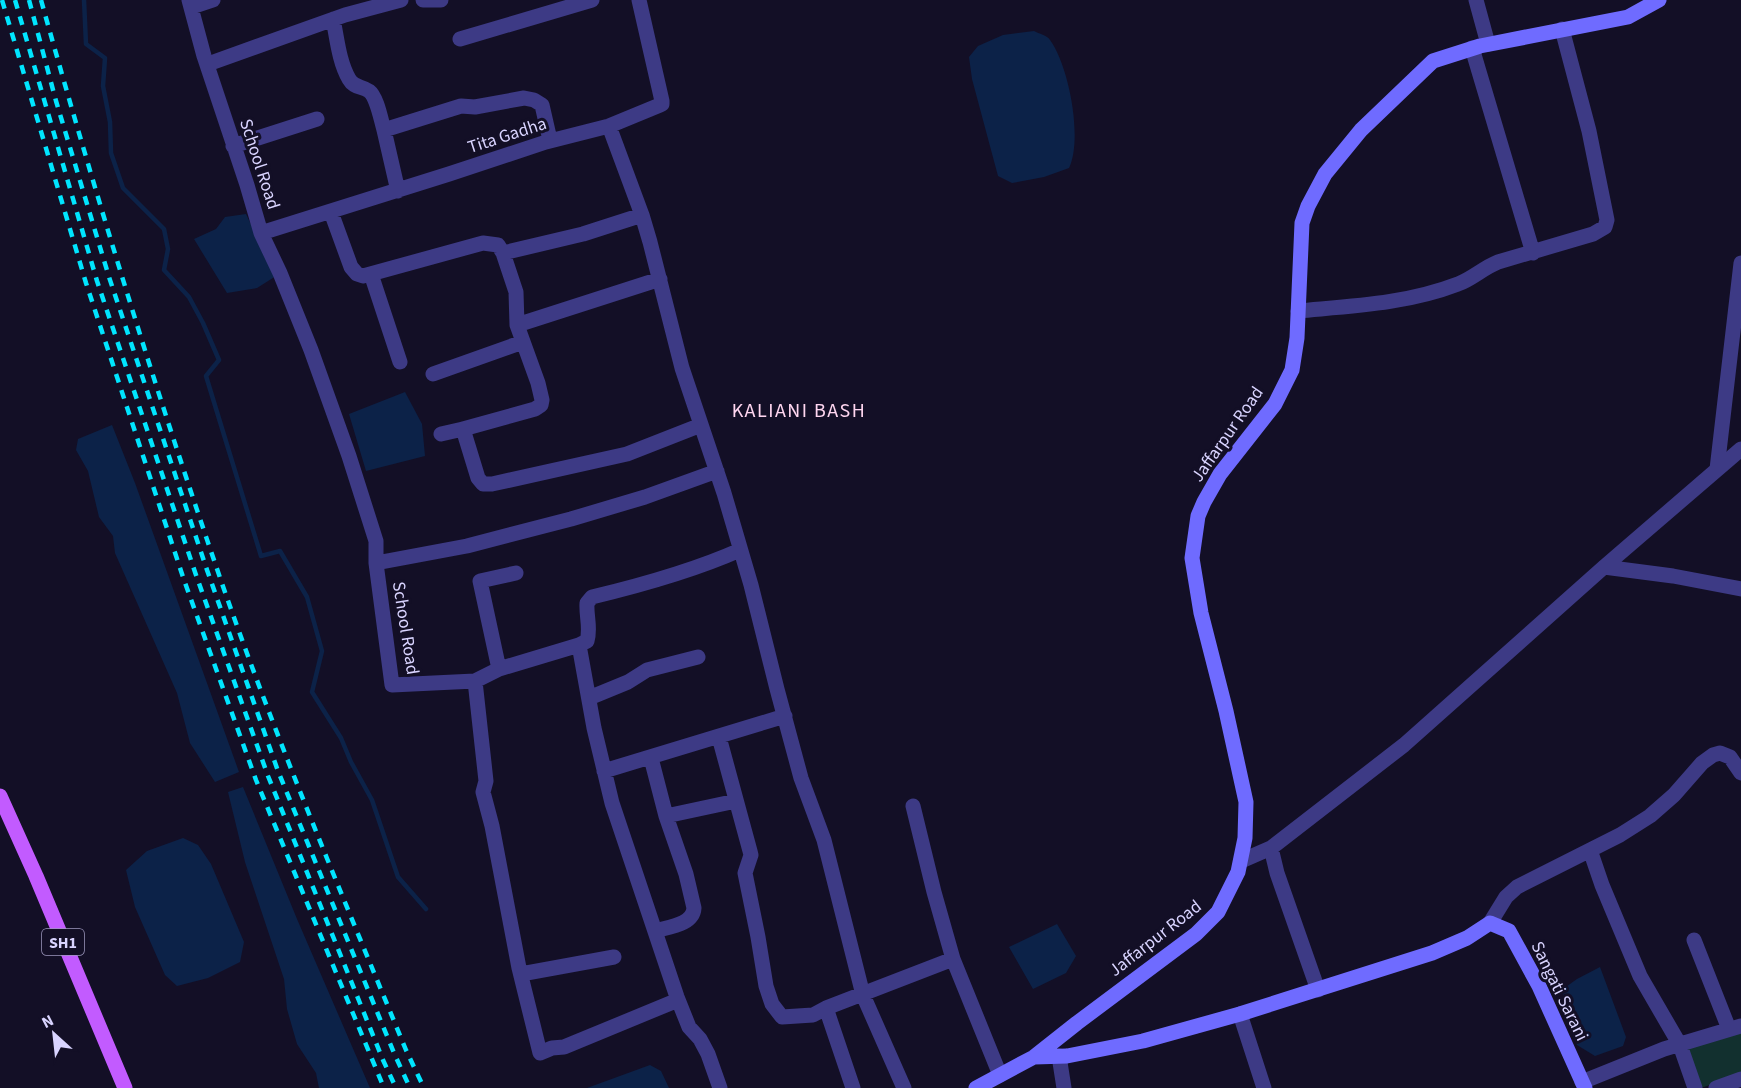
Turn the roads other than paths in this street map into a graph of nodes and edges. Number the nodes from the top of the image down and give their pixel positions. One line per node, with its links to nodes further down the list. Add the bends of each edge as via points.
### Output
1 (213, 0): 10 (street)
2 (401, 0): 11 (street)
3 (423, 0): 4 (street)
4 (441, 0)
5 (592, 0): 9 (street)
6 (639, 0): 18 (street, Tita Gadha, via 662,104)
7 (1476, 0): 14 (street)
8 (1659, 0): 12 (street, Jaffarpur Road, via 1628,17)
9 (568, 3): 13 (street)
10 (190, 4): 16 (street, School Road)
11 (333, 19): 16 (street); 19 (street, via 349,79 374,97)
12 (1562, 29): 14 (street, Jaffarpur Road); 27 (street, via 1589,131 1606,224 1593,234)
13 (460, 39)
14 (1488, 44): 15 (street, Jaffarpur Road)
15 (1472, 48): 27 (street); 31 (street, Jaffarpur Road, via 1433,62 1361,130 1325,174 1302,223)
16 (208, 64): 21 (street, School Road)
17 (317, 119): 21 (street)
18 (609, 126): 20 (street, Tita Gadha); 24 (street)
19 (384, 130): 20 (street, via 461,106 524,99 542,105); 22 (street)
20 (550, 141): 22 (street, Tita Gadha)
21 (233, 146): 25 (street, School Road)
22 (398, 190): 23 (street, Tita Gadha)
23 (331, 212): 25 (street, Tita Gadha); 29 (street, via 351,267 357,274)
24 (642, 215): 26 (street); 30 (street)
25 (261, 233): 43 (street, School Road, via 349,456 376,541)
26 (503, 253): 29 (street, via 498,245 483,243); 32 (street, via 516,292)
27 (1533, 253): 31 (street, via 1486,267 1457,285 1407,299)
28 (1741, 263): 40 (street)
29 (371, 274): 34 (street)
30 (660, 279): 32 (street); 36 (street)
31 (1298, 311): 63 (street, Jaffarpur Road, via 1292,370 1275,404 1220,474 1204,502 1192,558 1201,613 1246,802)
32 (517, 325): 33 (street)
33 (523, 342): 35 (street); 37 (street, via 538,383 541,405)
34 (400, 362)
35 (433, 374)
36 (701, 425): 37 (street, via 627,454 492,484 483,484 478,478); 41 (street)
37 (463, 429): 38 (street)
38 (441, 434)
39 (1741, 449): 40 (street)
40 (1718, 469): 44 (street)
41 (717, 471): 42 (street); 43 (street, via 561,521 467,546)
42 (740, 550): 47 (street, via 719,560 592,597 586,612 588,640); 52 (street)
43 (376, 563): 50 (street, School Road, via 392,685)
44 (1604, 567): 46 (street); 61 (street, via 1404,745)
45 (516, 573): 49 (street, via 480,581)
46 (1741, 589)
47 (579, 645): 49 (street); 51 (street)
48 (698, 657): 51 (street, via 647,670)
49 (499, 669): 50 (street)
50 (476, 681): 69 (street, via 486,781 483,792)
51 (589, 698): 55 (street)
52 (785, 716): 53 (street); 71 (street, via 801,778 824,840)
53 (719, 737): 54 (street); 58 (street)
54 (651, 758): 55 (street); 60 (street)
55 (604, 771): 65 (street)
56 (1741, 773): 62 (street, via 1730,757 1713,755 1650,816)
57 (0, 796): 82 (main road, SH1)
58 (736, 801): 60 (street); 73 (street, via 751,855 745,873 772,1004 782,1017 813,1015)
59 (913, 806): 68 (street)
60 (666, 816): 65 (street, via 686,874 694,914 685,922)
61 (1271, 848): 63 (street); 70 (street)
62 (1590, 850): 64 (street, via 1517,887); 76 (street, via 1640,976)
63 (1241, 861): 78 (street, Jaffarpur Road, via 1218,912 1205,926)
64 (1490, 923): 70 (street, via 1432,953); 81 (street, Sangati Sarani, via 1509,931 1539,986)
65 (655, 931): 72 (street)
66 (1694, 940): 75 (street)
67 (614, 957): 69 (street)
68 (953, 959): 71 (street); 80 (street)
69 (521, 974): 72 (street, via 540,1053 564,1047)
70 (1318, 990): 74 (street)
71 (863, 995): 73 (street); 85 (street)
72 (678, 1000): 83 (street, via 689,1027 708,1054)
73 (826, 1008): 84 (street)
74 (1240, 1014): 77 (street, via 1143,1041); 87 (street)
75 (1735, 1028): 76 (street)
76 (1680, 1045): 81 (street); 88 (street)
77 (1059, 1056): 78 (street); 86 (street)
78 (1034, 1057): 80 (street, Jaffarpur Road)
79 (1741, 1079): 89 (street)
80 (988, 1084)
81 (1583, 1085)
82 (125, 1088)
83 (720, 1088)
84 (853, 1088)
85 (904, 1088)
86 (1064, 1088)
87 (1264, 1088)
88 (1695, 1088)
89 (1716, 1088)

